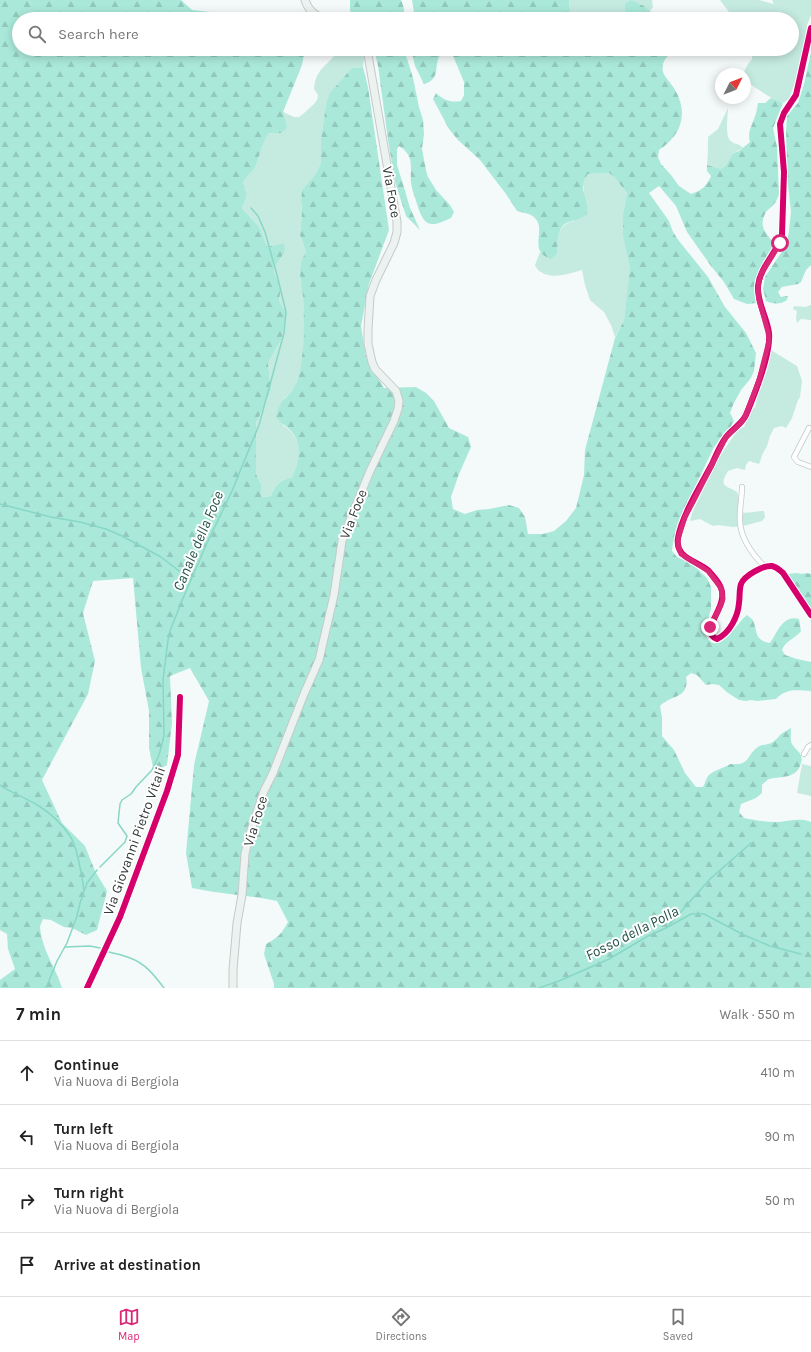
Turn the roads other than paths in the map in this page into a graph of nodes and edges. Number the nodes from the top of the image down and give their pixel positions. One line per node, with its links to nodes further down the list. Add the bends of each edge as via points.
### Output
1 (305, 0): 2 (main road)
2 (312, 12)
3 (811, 28): 8 (street, via 796,96 780,124 784,172 782,235 780,243 761,274 758,286 768,332 767,352 745,417 726,437 688,511 678,539 681,554 708,571 721,588 723,599 710,627 711,636 717,639 727,632 736,616 743,580)
4 (368, 56): 14 (main road, Via Foce, via 397,222 394,243 370,296 368,344 376,369 396,391 398,409 342,541 334,595 319,660 264,791 249,836 237,923)
5 (809, 428): 6 (street, via 794,457 798,462)
6 (811, 467)
7 (742, 487): 8 (street, via 741,529 748,546)
8 (765, 567): 9 (street, via 772,566 783,573)
9 (811, 615)
10 (180, 697): 13 (street, Via Giovanni Pietro Vitali, via 178,755 167,791 120,916)
11 (811, 745): 12 (street)
12 (804, 754)
13 (87, 988)
14 (233, 988)

